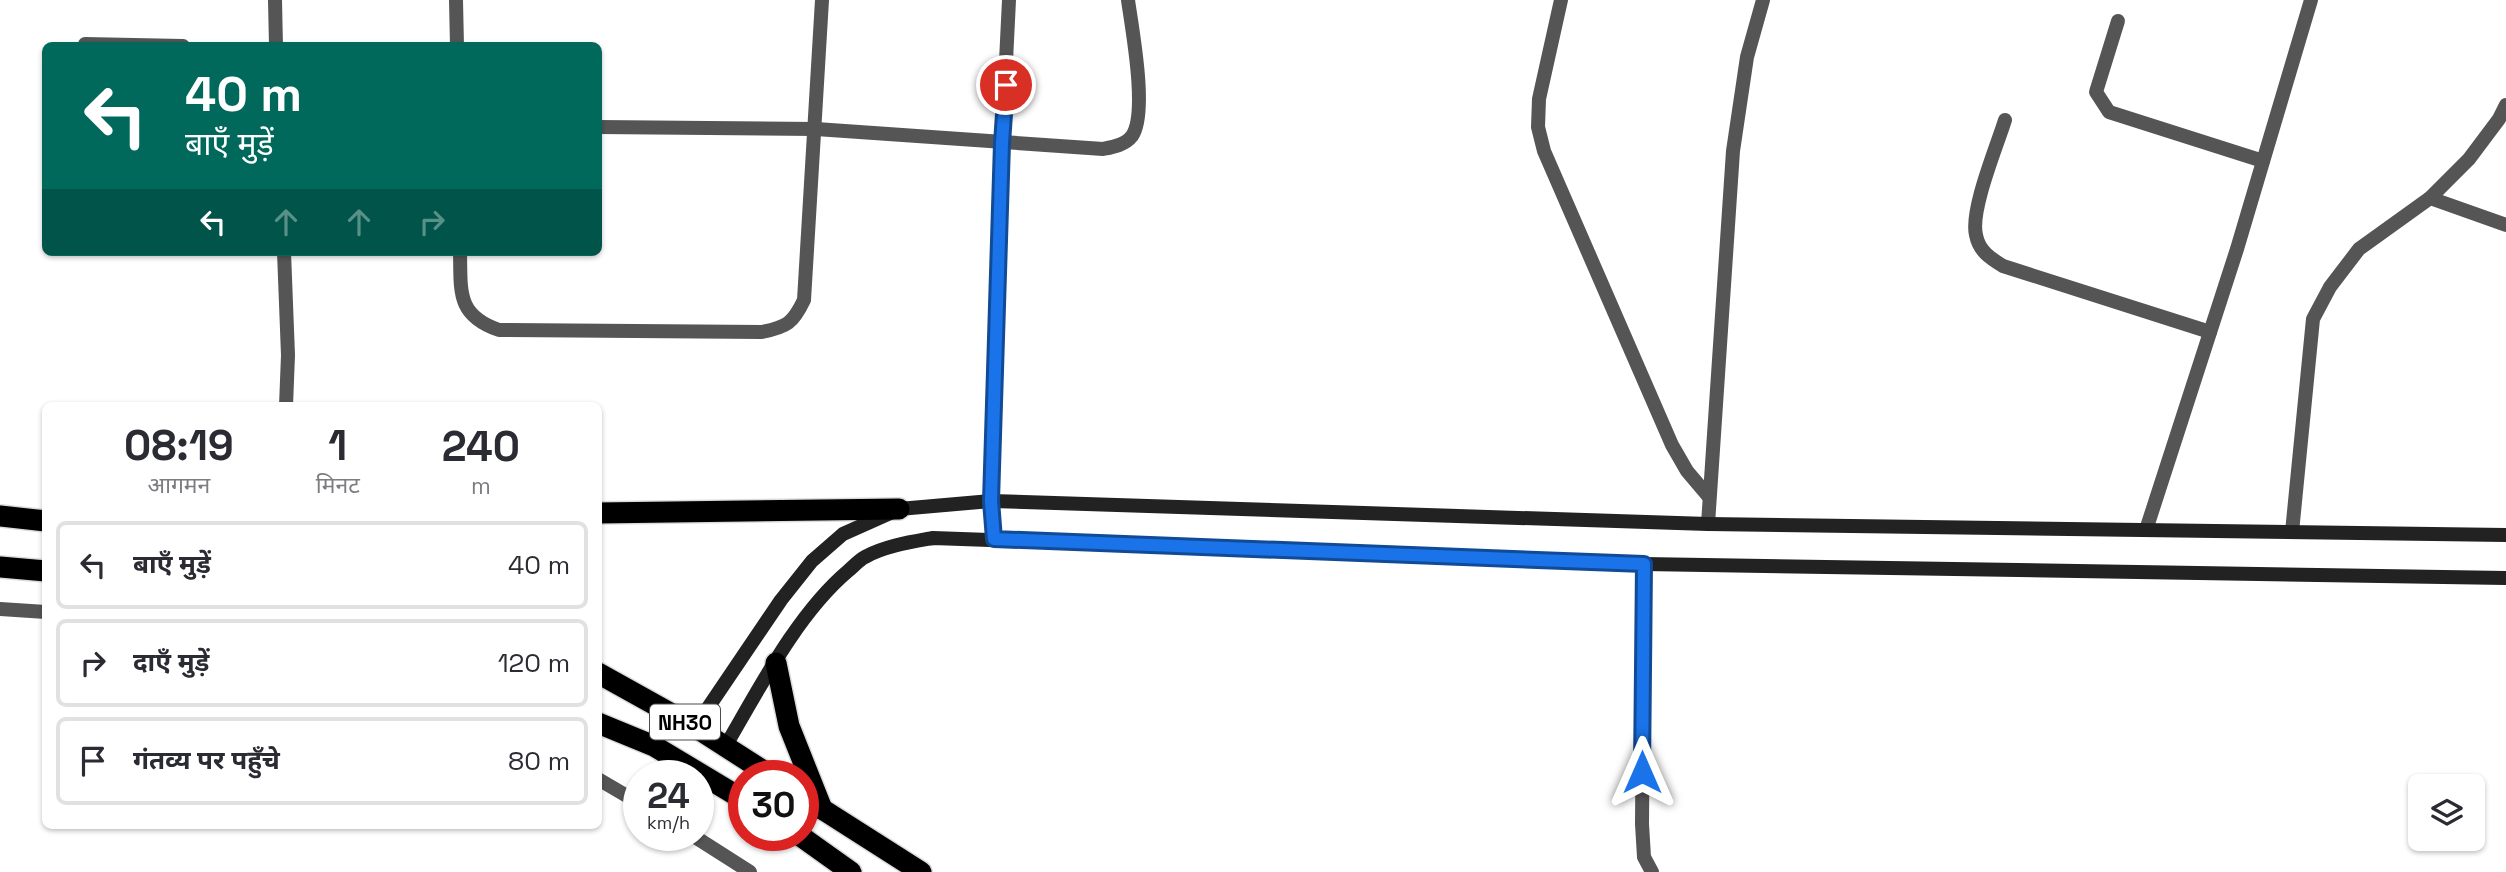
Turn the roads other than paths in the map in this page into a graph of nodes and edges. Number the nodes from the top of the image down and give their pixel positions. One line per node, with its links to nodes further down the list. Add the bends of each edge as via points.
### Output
1 (275, 0): 10 (street)
2 (456, 0): 11 (street)
3 (822, 0): 15 (street)
4 (1009, 0): 16 (street)
5 (1128, 0): 16 (street, via 1139,92 1132,136 1103,149)
6 (1561, 0): 24 (street, via 1539,99 1538,127 1545,151 1672,445)
7 (1763, 0): 24 (street, via 1747,57 1732,151)
8 (2311, 0): 17 (street)
9 (2118, 21): 17 (street, via 2096,92 2109,112)
10 (276, 42)
11 (457, 42)
12 (2506, 105): 18 (street, via 2469,159)
13 (2005, 120): 22 (street, via 1975,217 1976,235 1988,257 2003,266)
14 (602, 127): 15 (street)
15 (816, 129): 16 (street); 21 (street, via 804,300 796,317 781,328 762,332 499,330 468,311 461,295)
16 (1002, 143): 25 (street)
17 (2263, 161): 22 (street)
18 (2430, 198): 19 (street); 32 (street, via 2359,249 2313,319)
19 (2506, 225)
20 (284, 256): 23 (street)
21 (460, 256)
22 (2210, 332): 31 (street)
23 (286, 402)
24 (1709, 497): 30 (street)
25 (991, 501): 26 (street); 30 (street); 34 (street)
26 (899, 509): 27 (highway); 44 (street, via 843,534 812,561)
27 (602, 513)
28 (0, 516): 29 (highway)
29 (42, 521)
30 (1708, 524): 31 (street)
31 (2146, 530): 32 (street)
32 (2292, 532): 33 (street)
33 (2506, 535)
34 (994, 539): 35 (street); 41 (street, via 933,538 865,557 810,611)
35 (1644, 564): 38 (street); 57 (street, via 1642,824 1644,857)
36 (0, 567): 37 (highway)
37 (42, 571)
38 (2506, 578)
39 (0, 609): 40 (street)
40 (42, 612)
41 (776, 663): 45 (street); 51 (highway, via 789,726)
42 (602, 675): 44 (highway, NH30)
43 (602, 725): 48 (highway, NH30, via 654,746)
44 (695, 727): 45 (highway, NH30)
45 (725, 747): 46 (highway, NH30)
46 (745, 760)
47 (602, 781): 49 (street)
48 (728, 790)
49 (623, 794)
50 (819, 807): 51 (highway)
51 (822, 809): 56 (highway)
52 (714, 849): 54 (street)
53 (819, 849): 55 (highway)
54 (750, 872)
55 (851, 872)
56 (921, 872)
57 (1652, 872)

